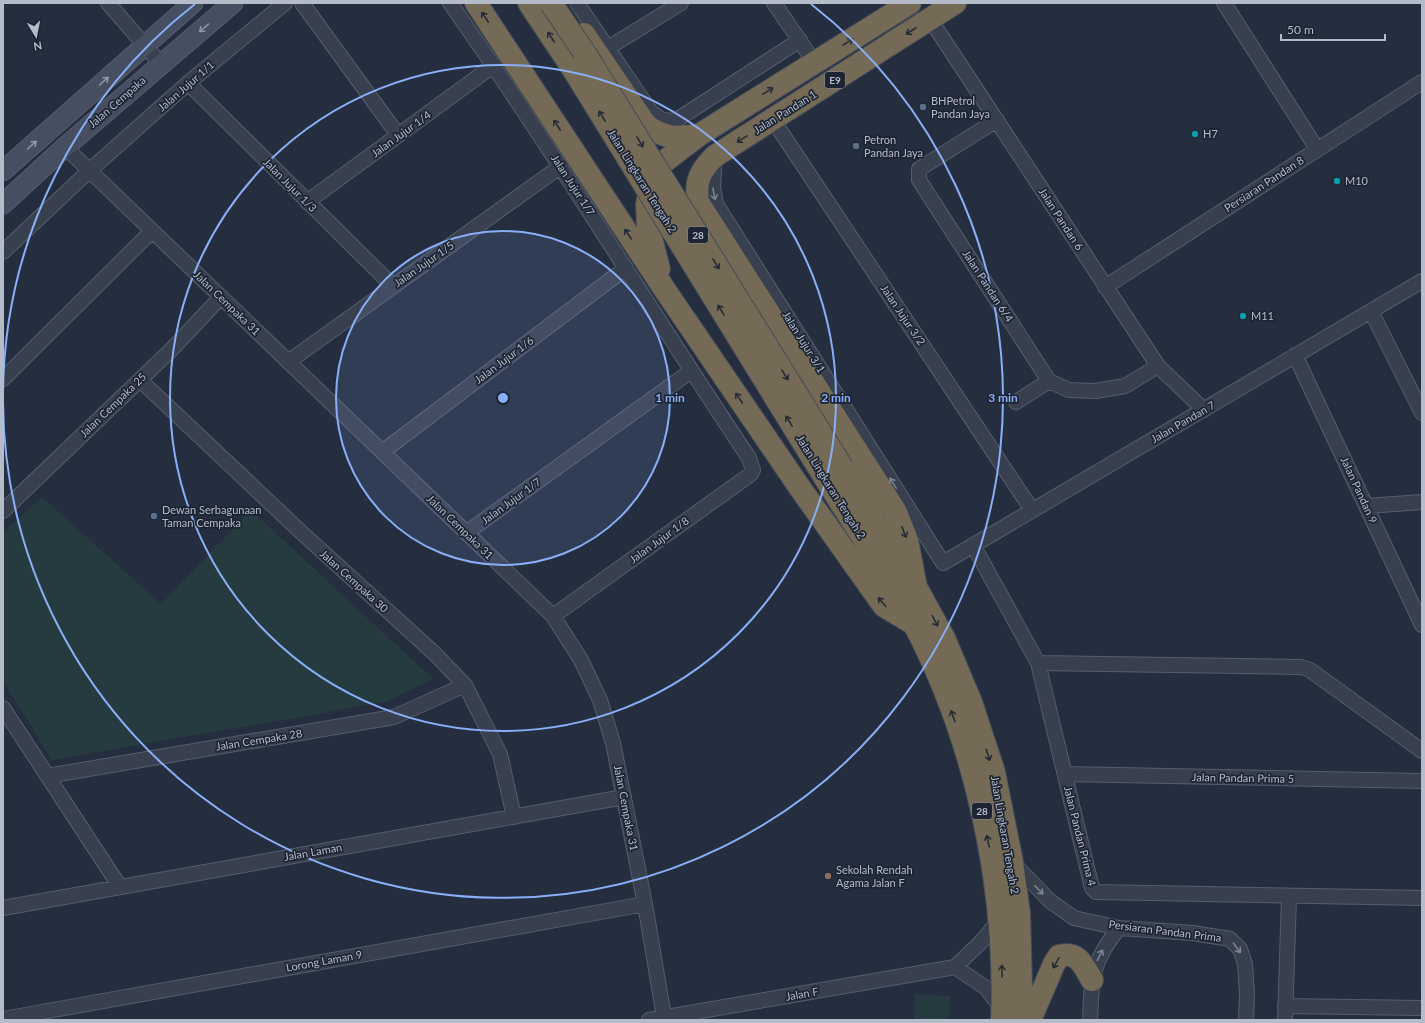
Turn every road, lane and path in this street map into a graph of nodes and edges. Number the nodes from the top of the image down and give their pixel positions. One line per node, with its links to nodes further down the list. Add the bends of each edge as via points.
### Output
1 (108, 3): 19 (street)
2 (193, 3): 19 (main road)
3 (233, 3): 22 (main road, Jalan Cempaka, one-way to 22)
4 (285, 3): 25 (street, Jalan Jujur 1/1)
5 (302, 3): 28 (street)
6 (450, 3): 23 (street, Jalan Jujur 1/7)
7 (476, 3): 44 (highway, one-way to 7)
8 (529, 3): 59 (highway, Jalan Lingkaran Tengah 2 / 28, one-way to 8, bridge)
9 (551, 3): 59 (highway, Jalan Lingkaran Tengah 2 / 28, one-way to 59, bridge, via 588,58)
10 (564, 3): 29 (highway, via 646,125 668,137)
11 (577, 3): 20 (street)
12 (774, 3): 18 (street)
13 (910, 3): 21 (highway, E9, one-way to 13)
14 (955, 3): 17 (highway, Jalan Pandan 1 / E9)
15 (1224, 3): 31 (street)
16 (679, 4): 20 (street)
17 (930, 19): 26 (highway, Jalan Pandan 1 / E9, one-way to 26); 27 (street, Jalan Pandan 6)
18 (800, 40): 20 (street, via 675,121 662,120 651,112); 21 (street)
19 (144, 44): 22 (street); 34 (main road, one-way to 19)
20 (608, 48)
21 (814, 62): 29 (highway, E9, one-way to 21)
22 (161, 64): 30 (main road, Jalan Cempaka)
23 (494, 65): 28 (street, Jalan Jujur 1/4); 33 (street, Jalan Jujur 1/7)
24 (1422, 82): 31 (street, Persiaran Pandan 8)
25 (188, 83): 35 (street, Jalan Jujur 1/1); 36 (street, Jalan Jujur 1/3)
26 (773, 120): 32 (highway, Jalan Pandan 1 / E9, one-way to 32); 62 (street, Jalan Jujur 3/2)
27 (997, 120): 43 (street, Jalan Pandan 6); 53 (street, Jalan Pandan 6/4, via 919,169 919,180)
28 (398, 135): 36 (street, Jalan Jujur 1/4)
29 (699, 135): 44 (highway, via 661,164 650,186 648,226)
30 (65, 147): 35 (street, Jalan Cempaka 31); 37 (main road, Jalan Cempaka)
31 (1317, 149): 43 (street, Persiaran Pandan 8)
32 (715, 156): 66 (street, Jalan Jujur 3/1, via 713,187 716,204); 67 (highway, one-way to 67, via 699,178 696,189 698,202 896,512 907,540)
33 (561, 166): 40 (street, Jalan Jujur 1/7); 42 (street, Jalan Jujur 1/5)
34 (3, 171)
35 (89, 171): 38 (street, Jalan Cempaka 31); 39 (street, Jalan Jujur 1/1)
36 (307, 202): 42 (street, Jalan Jujur 1/3)
37 (3, 204)
38 (152, 231): 45 (street, Jalan Cempaka 31); 51 (street)
39 (3, 252)
40 (626, 268): 50 (street, Jalan Jujur 1/7); 57 (street, Jalan Jujur 1/6)
41 (1422, 281): 46 (street, Jalan Pandan 7)
42 (393, 286): 48 (street, Jalan Jujur 1/5)
43 (1105, 287): 49 (street, Jalan Pandan 6)
44 (665, 290): 70 (highway, one-way to 44, via 884,606)
45 (221, 298): 48 (street, Jalan Cempaka 31); 52 (street, Jalan Cempaka 25)
46 (1370, 311): 47 (street, Jalan Pandan 7); 56 (street)
47 (1295, 355): 55 (street, Jalan Pandan 7); 61 (street, Jalan Pandan 9)
48 (288, 362): 57 (street, Jalan Cempaka 31)
49 (1158, 366): 53 (street, via 1125,386 1095,391 1069,390); 55 (street, Jalan Pandan 6)
50 (691, 371): 58 (street, Jalan Jujur 1/7); 64 (street, Jalan Jujur 1/7)
51 (3, 379)
52 (140, 380): 63 (street, Jalan Cempaka 25); 73 (street, Jalan Cempaka 30, via 434,653)
53 (1049, 381): 54 (street)
54 (1016, 402)
55 (1204, 410): 62 (street, Jalan Pandan 7)
56 (1422, 413)
57 (382, 452): 64 (street, Jalan Cempaka 31)
58 (749, 458): 69 (street, Jalan Jujur 1/8, via 753,470 751,474)
59 (833, 473): 67 (highway, Jalan Lingkaran Tengah 2 / 28); 70 (highway, Jalan Lingkaran Tengah 2 / 28)
60 (1422, 502): 61 (street)
61 (1366, 506): 68 (street, Jalan Pandan 9)
62 (1032, 510): 65 (street, Jalan Pandan 7)
63 (3, 511)
64 (466, 533): 69 (street, Jalan Cempaka 31)
65 (973, 545): 66 (street, Jalan Pandan 7); 72 (street, Jalan Pandan Prima 4)
66 (943, 563)
67 (916, 587): 81 (highway, Jalan Lingkaran Tengah 2 / 28, one-way to 81, via 944,638 971,702 994,772)
68 (1419, 612): 71 (street, Jalan Pandan 9)
69 (553, 616): 79 (street, Jalan Cempaka 31, via 581,660 600,700 613,743)
70 (914, 624): 87 (highway, Jalan Lingkaran Tengah 2 / 28, one-way to 70, via 991,854 978,794 953,713)
71 (1422, 625)
72 (1038, 663): 75 (street, via 1301,667 1310,670); 76 (street, Jalan Pandan Prima 4)
73 (465, 685): 77 (street, Jalan Cempaka 28, via 394,717); 80 (street, Jalan Cempaka 30, via 500,754)
74 (3, 708): 77 (street)
75 (1422, 752)
76 (1065, 774): 78 (street, Jalan Pandan Prima 5); 83 (street, Jalan Pandan Prima 4, via 1092,888 1096,892)
77 (47, 776): 82 (street)
78 (1422, 781)
79 (624, 797): 80 (street, Jalan Laman); 85 (street, Jalan Cempaka 31)
80 (514, 817): 82 (street, Jalan Laman)
81 (1012, 862): 88 (street, Persiaran Pandan Prima, one-way to 88, via 1050,901 1074,918); 97 (highway, Jalan Lingkaran Tengah 2 / 28, via 1019,913)
82 (120, 887): 86 (street, Jalan Laman)
83 (1289, 897): 84 (street, Jalan Pandan Prima 4); 91 (street)
84 (1422, 898)
85 (645, 904): 94 (street, Jalan Cempaka 31); 95 (street, Lorong Laman 9)
86 (3, 908)
87 (1000, 920): 89 (street, via 982,942); 93 (highway, Jalan Lingkaran Tengah 2 / 28, one-way to 87)
88 (1119, 928): 90 (street, one-way to 88, via 1098,957); 100 (street, Persiaran Pandan Prima, one-way to 100, via 1193,933 1230,939 1240,949 1245,964)
89 (955, 967): 93 (street, via 986,988); 94 (street, Jalan F)
90 (1092, 980): 98 (highway, one-way to 98, via 1077,957 1068,954 1059,956); 99 (street)
91 (1285, 1006): 92 (street); 101 (street)
92 (1422, 1008)
93 (1002, 1015)
94 (664, 1017): 96 (street, Jalan F)
95 (3, 1019)
96 (649, 1020)
97 (1022, 1020)
98 (1030, 1020)
99 (1090, 1020)
100 (1246, 1020)
101 (1285, 1020)

